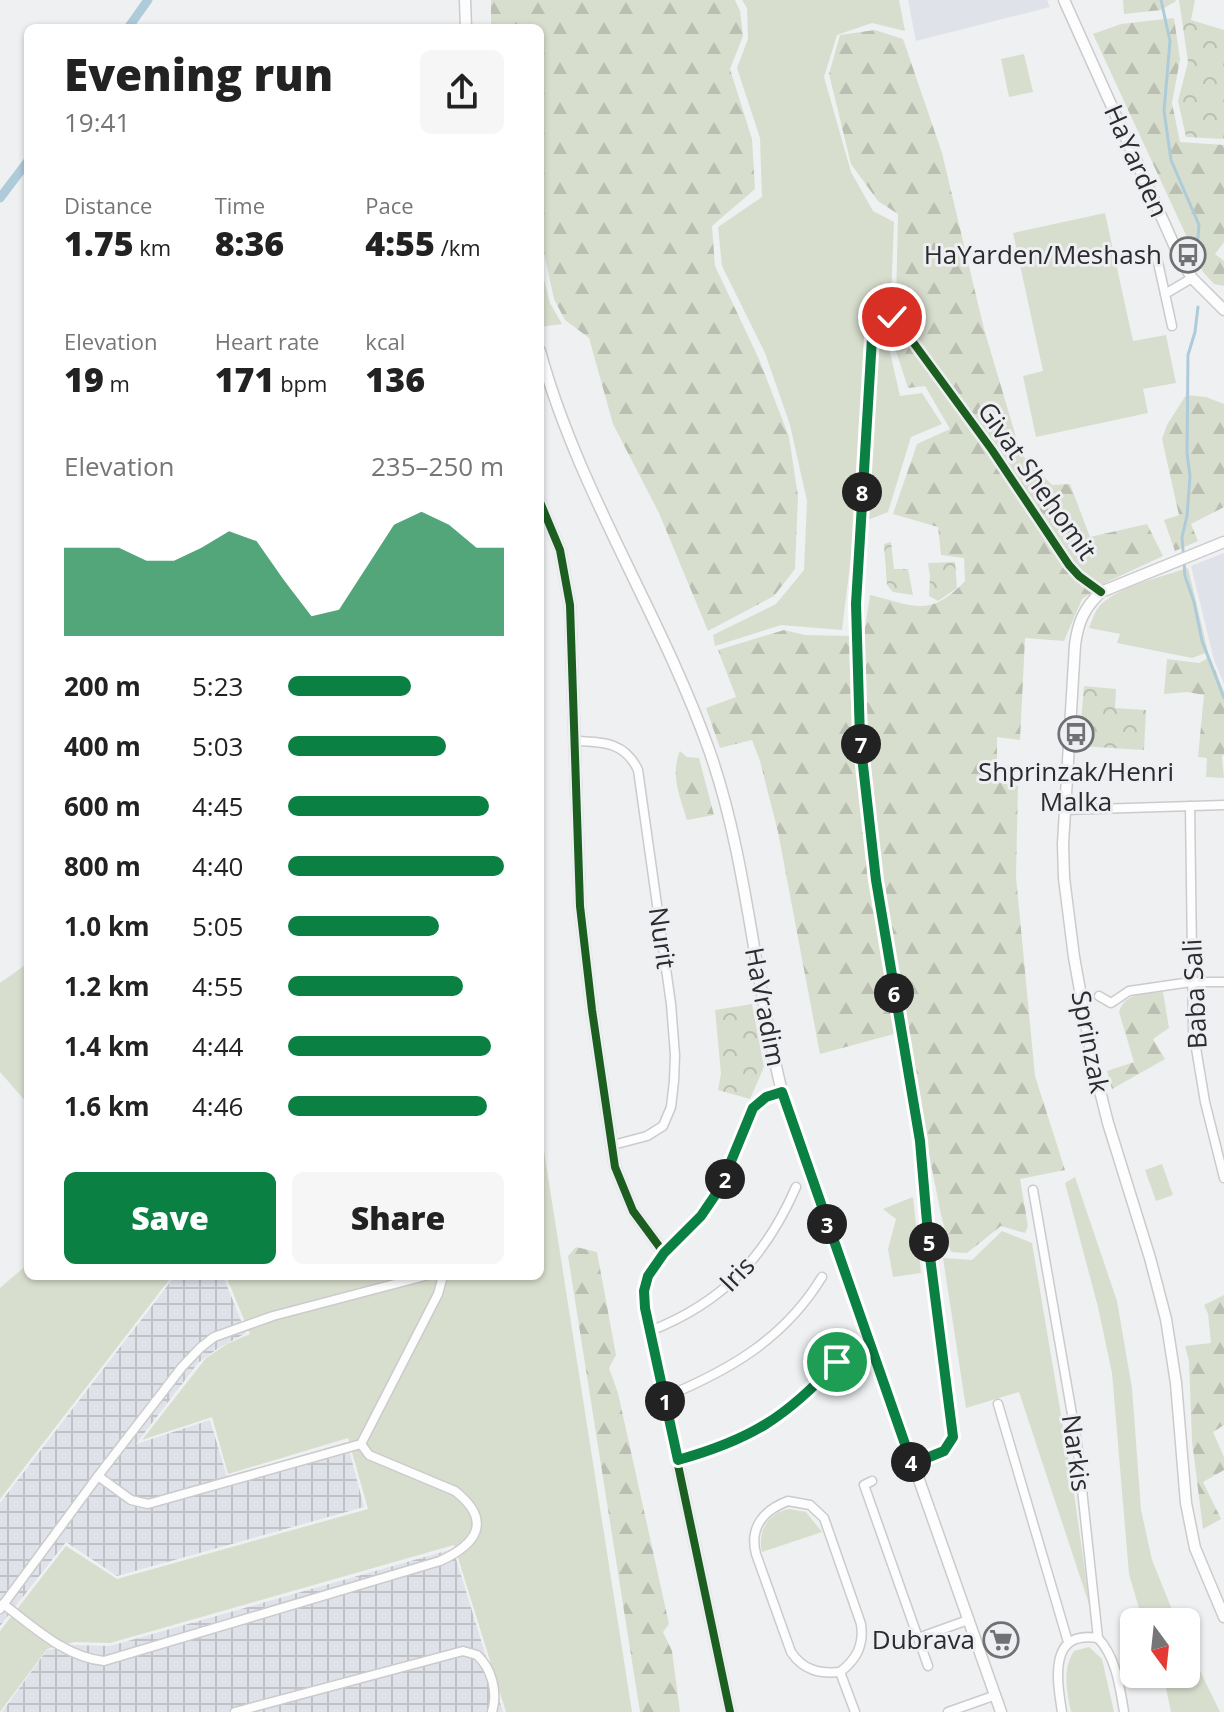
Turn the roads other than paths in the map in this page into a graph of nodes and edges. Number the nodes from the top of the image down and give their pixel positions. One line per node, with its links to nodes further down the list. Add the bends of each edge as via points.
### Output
1 (465, 0): 3 (street)
2 (1064, 0): 5 (street, HaYarden)
3 (466, 24)
4 (1157, 258): 6 (street)
5 (1192, 278): 6 (street); 7 (street, HaYarden)
6 (1165, 294): 8 (street)
7 (1223, 308)
8 (1172, 326)
9 (544, 364): 10 (street, HaVradim)
10 (552, 391): 11 (street); 22 (street, HaVradim, via 708,747 731,830)
11 (544, 395)
12 (544, 511): 15 (street, via 567,582)
13 (1224, 542): 14 (street)
14 (1101, 592): 18 (street, Sprinzak, via 1088,605 1077,630); 37 (street, Givat Shehomit, via 1069,565 899,323 884,315 872,338 857,577 857,695 869,830 920,1141 953,1437 944,1451)
15 (575, 741): 23 (street, via 581,917); 23 (street, Nurit, via 618,746 638,770 674,1028 669,1117 656,1132)
16 (1224, 805): 17 (street)
17 (1190, 806): 18 (street); 19 (street, Baba Sali)
18 (1064, 810): 41 (street, Sprinzak, via 1064,878 1093,1063 1118,1164 1160,1290 1176,1383 1188,1513 1195,1548)
19 (1191, 982): 20 (street); 21 (street, via 1129,991 1111,1003); 24 (street, Baba Sali, via 1193,1030)
20 (1224, 982)
21 (1099, 996)
22 (782, 1092): 27 (street, via 753,1108 720,1188); 37 (street, HaVradim)
23 (613, 1145): 27 (street, via 625,1198)
24 (1224, 1178)
25 (796, 1187): 31 (street, Iris, via 771,1236 729,1285 695,1311)
26 (1033, 1190): 44 (street, Narkis, via 1077,1443)
27 (664, 1253): 31 (street, via 644,1291)
28 (822, 1277): 33 (street, via 784,1325 752,1353)
29 (410, 1280): 38 (street, via 214,1337 182,1367)
30 (442, 1280): 35 (street)
31 (650, 1331): 33 (street)
32 (848, 1348): 36 (street, via 786,1413 735,1442)
33 (665, 1397): 36 (street)
34 (998, 1404): 45 (street)
35 (361, 1444): 38 (street, via 148,1504 131,1500); 40 (street, via 369,1455 455,1491 472,1507 473,1539 440,1561 104,1661 59,1645)
36 (678, 1460): 51 (street)
37 (912, 1464): 42 (street, HaVradim)
38 (98, 1476): 40 (street)
39 (872, 1481): 43 (street, via 864,1485)
40 (2, 1607)
41 (1224, 1617)
42 (968, 1620): 43 (street); 48 (street, HaVradim)
43 (918, 1638): 46 (street)
44 (1098, 1638): 45 (street); 56 (street, Narkis, via 1112,1661)
45 (1068, 1642): 55 (street, via 1057,1669)
46 (928, 1666)
47 (840, 1672): 47 (street, via 858,1654 861,1624 824,1518 810,1505 788,1501 770,1509 756,1526 756,1554 798,1662 816,1671); 52 (street)
48 (996, 1695): 53 (street); 54 (street, HaVradim)
49 (235, 1712): 50 (street, via 463,1651 477,1655 490,1672)
50 (492, 1712)
51 (730, 1712)
52 (855, 1712)
53 (948, 1712)
54 (1001, 1712)
55 (1062, 1712)
56 (1124, 1712)

